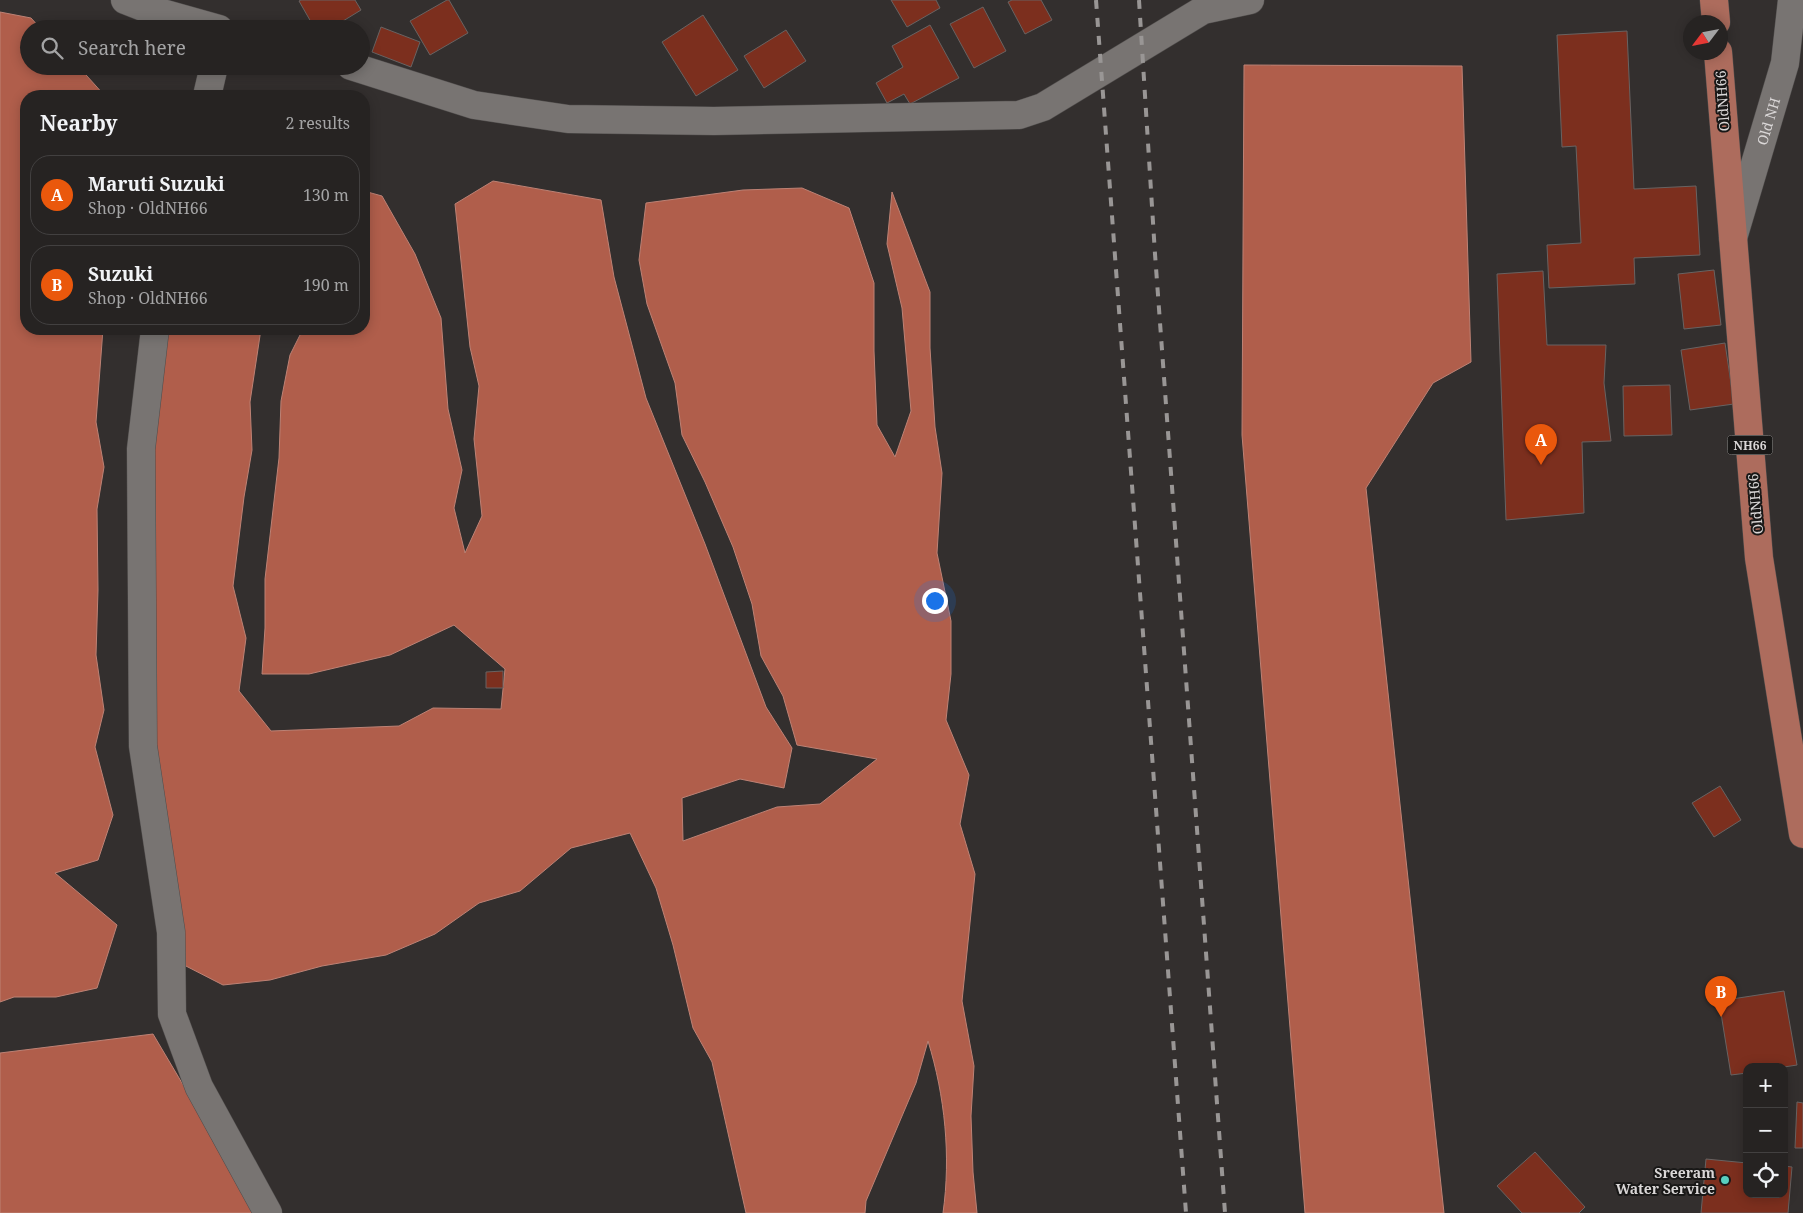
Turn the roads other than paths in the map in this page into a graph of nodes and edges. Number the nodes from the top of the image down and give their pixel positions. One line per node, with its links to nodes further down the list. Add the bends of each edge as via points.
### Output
1 (125, 0): 6 (street)
2 (1250, 0): 8 (street, via 1203,10 1043,107 1019,115 714,121 568,119 474,105)
3 (1714, 0): 5 (main road)
4 (1792, 0): 11 (street, Old NH, via 1786,63)
5 (1715, 15)
6 (186, 20)
7 (1719, 60): 11 (main road, OldNH66 / NH66)
8 (370, 72)
9 (212, 75): 10 (street)
10 (208, 90)
11 (1732, 240): 13 (main road, OldNH66 / NH66, via 1760,558)
12 (154, 335): 14 (street, via 141,449 143,746 171,932 172,1014 199,1087)
13 (1803, 834)
14 (268, 1213)

